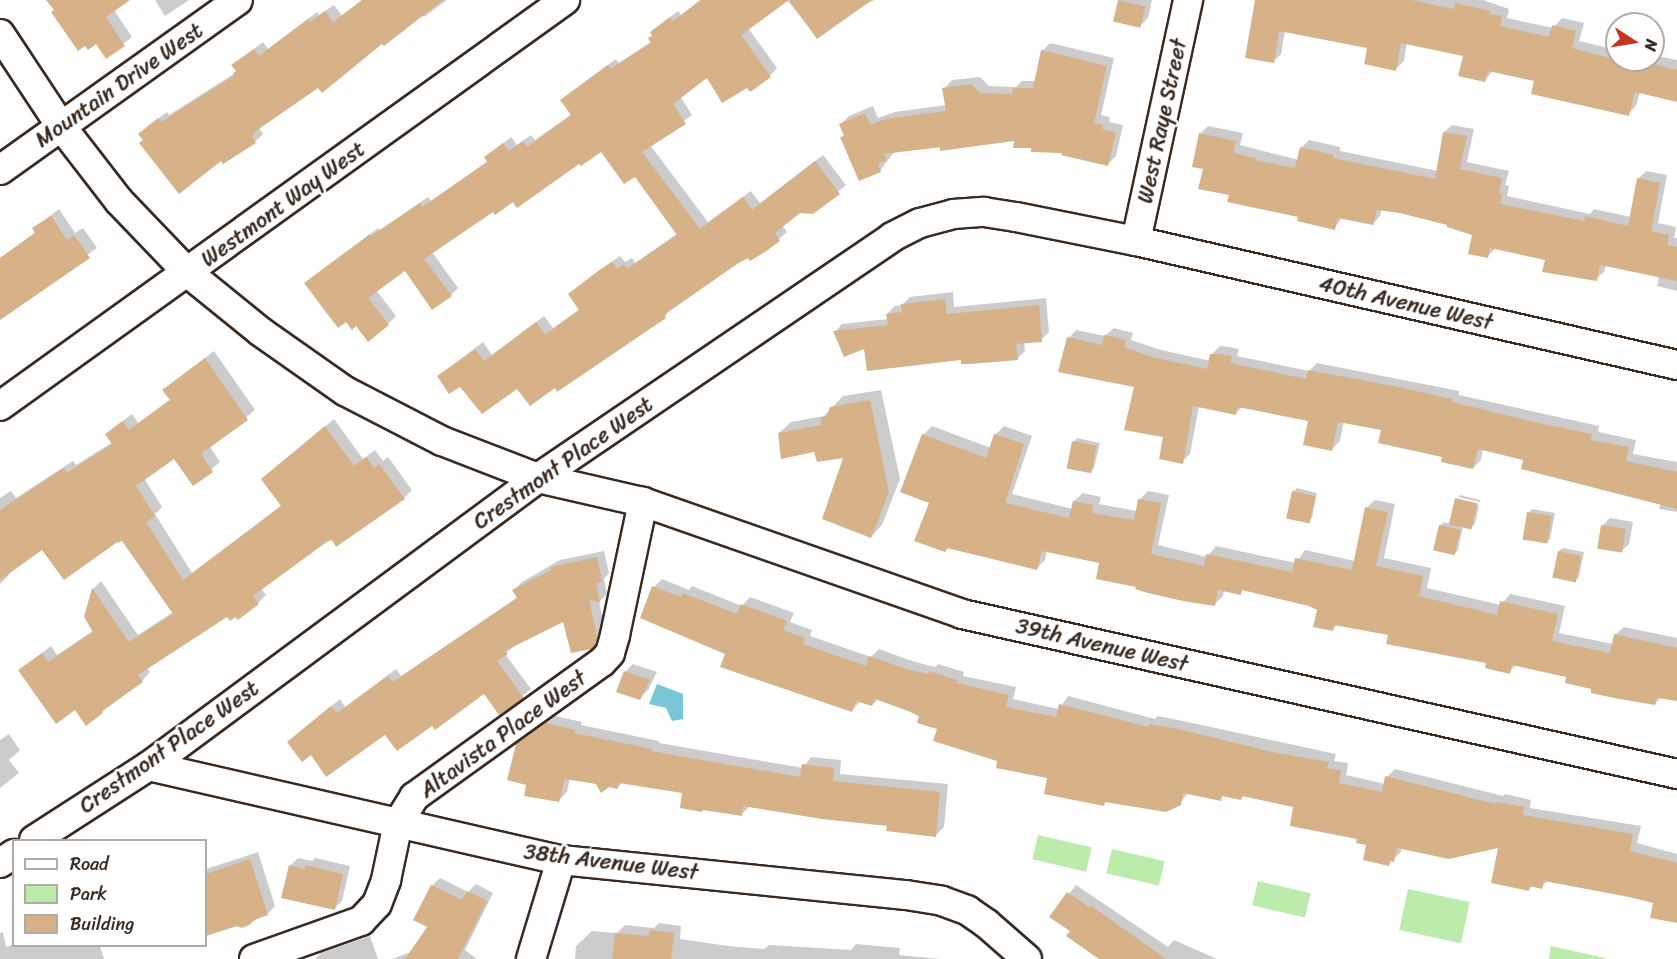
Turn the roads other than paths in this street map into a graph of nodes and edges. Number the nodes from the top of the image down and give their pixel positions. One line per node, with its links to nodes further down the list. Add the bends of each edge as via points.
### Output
1 (238, 0): 5 (street, Mountain Drive West)
2 (565, 0): 8 (street, Westmont Way West)
3 (1188, 0): 7 (street, West Raye Street)
4 (0, 34): 5 (street, 39th Avenue West)
5 (61, 126): 6 (street, Mountain Drive West); 8 (street, 39th Avenue West, via 118,201)
6 (0, 170)
7 (1136, 242): 9 (street, 40th Avenue West); 11 (street, Crestmont Place West, via 984,212 953,214 920,223 892,237)
8 (188, 272): 10 (street, Westmont Way West); 11 (street, 39th Avenue West, via 261,332 345,391 442,441)
9 (1677, 365)
10 (0, 406)
11 (538, 478): 12 (street, 39th Avenue West); 13 (street, Crestmont Place West)
12 (643, 502): 14 (street, 39th Avenue West, via 962,614); 15 (street, Altavista Place West, via 610,653 414,797)
13 (149, 766): 15 (street, 38th Avenue West); 16 (street, Crestmont Place West)
14 (1677, 774)
15 (398, 823): 17 (street, 38th Avenue West); 18 (street, Altavista Place West, via 377,904 361,921)
16 (36, 839)
17 (561, 860): 19 (street); 20 (street, 38th Avenue West, via 942,901 967,910)
18 (254, 959)
19 (531, 959)
20 (1027, 959)

